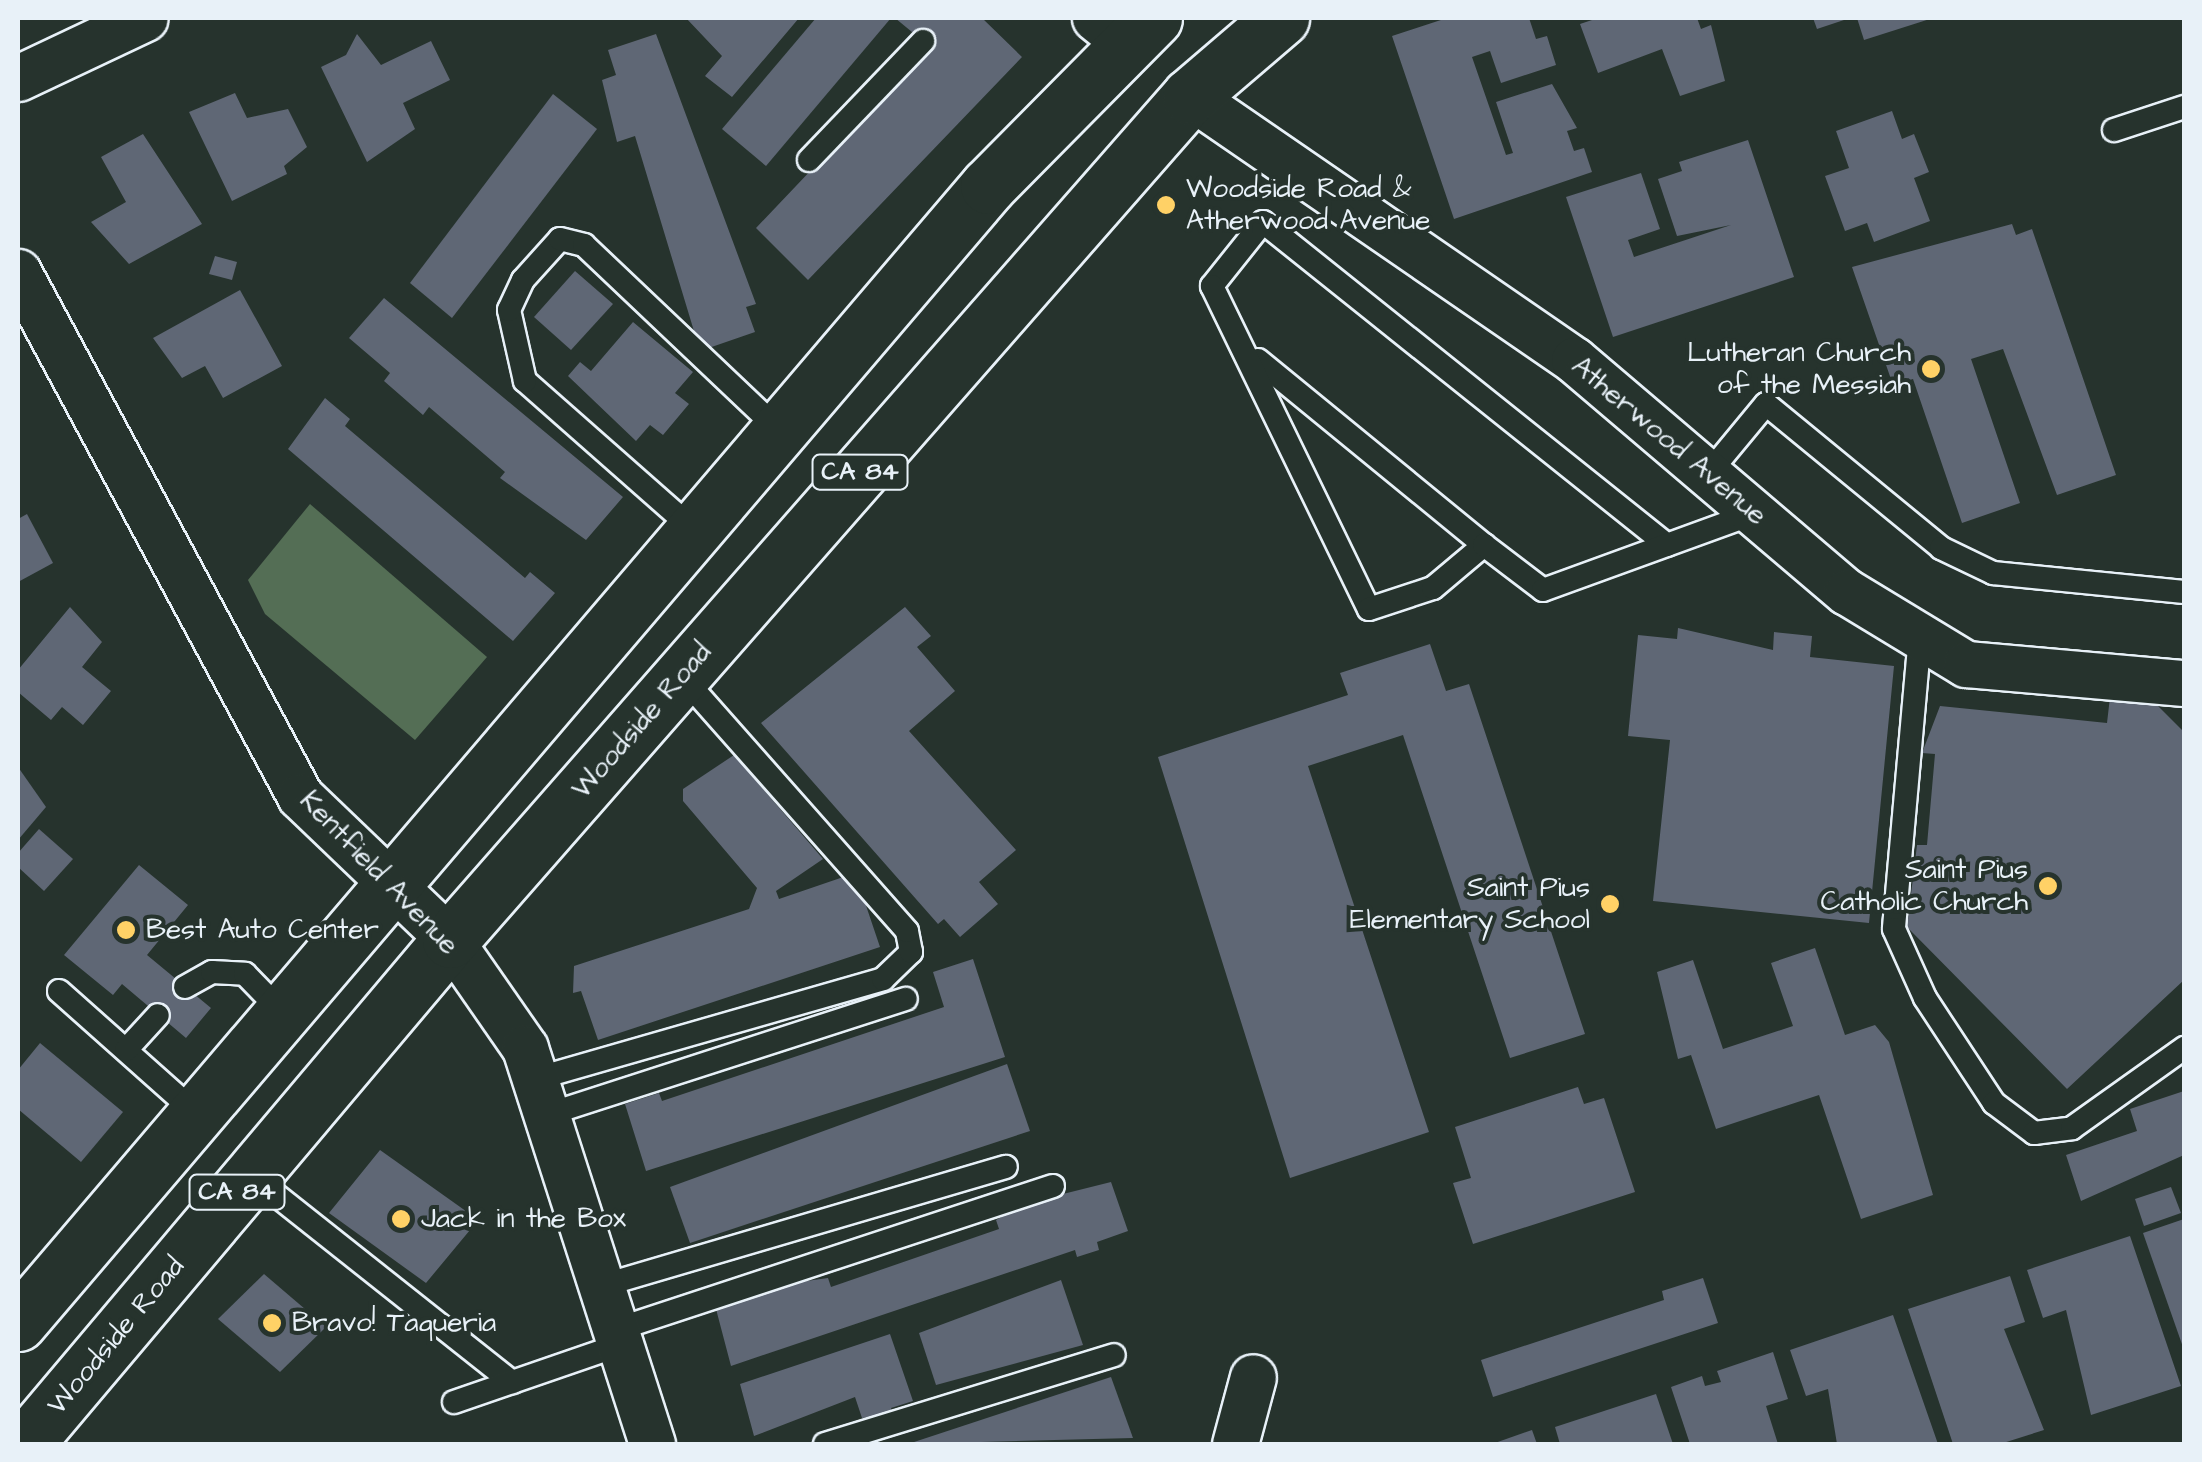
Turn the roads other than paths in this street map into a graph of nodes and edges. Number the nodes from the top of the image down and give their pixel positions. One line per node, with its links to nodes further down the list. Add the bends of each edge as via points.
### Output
1 (145, 18): 5 (street)
2 (1282, 18): 6 (main road, Woodside Road / CA 84)
3 (1125, 26): 12 (main road, CA 84)
4 (923, 41): 9 (lane)
5 (18, 78)
6 (1190, 96): 13 (street, Atherwood Avenue, via 1574,360); 20 (main road, Woodside Road / CA 84)
7 (2184, 107): 8 (lane)
8 (2114, 130)
9 (808, 160)
10 (18, 272): 22 (street, Kentfield Avenue, via 300,796)
11 (1251, 354): 16 (lane); 16 (lane, via 1369,608 1433,588); 17 (lane, via 1212,286 1263,222)
12 (778, 429): 15 (main road, CA 84); 15 (lane, via 584,245 560,239 524,280 509,310 525,381)
13 (1708, 474): 14 (street, Atherwood Avenue); 18 (lane, via 1766,404 1940,548 1993,573)
14 (1754, 513): 17 (lane); 19 (street, Atherwood Avenue, via 1846,592)
15 (693, 529): 22 (main road, CA 84)
16 (1484, 545): 17 (lane, via 1544,590)
17 (1667, 545)
18 (2184, 592)
19 (1920, 636): 21 (street, Atherwood Avenue, via 1966,664); 29 (lane, via 1894,929 1925,998 1994,1103 2034,1133 2072,1128)
20 (681, 676): 23 (main road, Woodside Road / CA 84); 31 (lane, via 908,931 910,952 883,979)
21 (2184, 684)
22 (389, 882): 23 (street, Kentfield Avenue); 27 (main road, CA 84)
23 (450, 940): 31 (street, Kentfield Avenue, via 524,1048); 34 (main road, Woodside Road / CA 84)
24 (185, 987): 27 (lane, via 212,972 245,974)
25 (59, 990): 30 (lane)
26 (906, 999): 31 (lane)
27 (281, 1010): 32 (main road, CA 84)
28 (158, 1015): 30 (lane)
29 (2184, 1048)
30 (126, 1050): 32 (lane)
31 (540, 1097): 36 (street, Kentfield Avenue)
32 (195, 1112): 37 (main road, CA 84)
33 (1006, 1167): 36 (lane)
34 (252, 1176): 41 (lane); 43 (main road, Woodside Road / CA 84)
35 (1053, 1186): 38 (lane)
36 (601, 1286): 38 (street, Kentfield Avenue)
37 (18, 1323)
38 (618, 1338): 41 (lane); 44 (street, Kentfield Avenue)
39 (1114, 1355): 45 (lane)
40 (1252, 1376): 46 (street)
41 (512, 1382): 42 (lane)
42 (454, 1402)
43 (25, 1444)
44 (652, 1444)
45 (825, 1444)
46 (1235, 1444)

